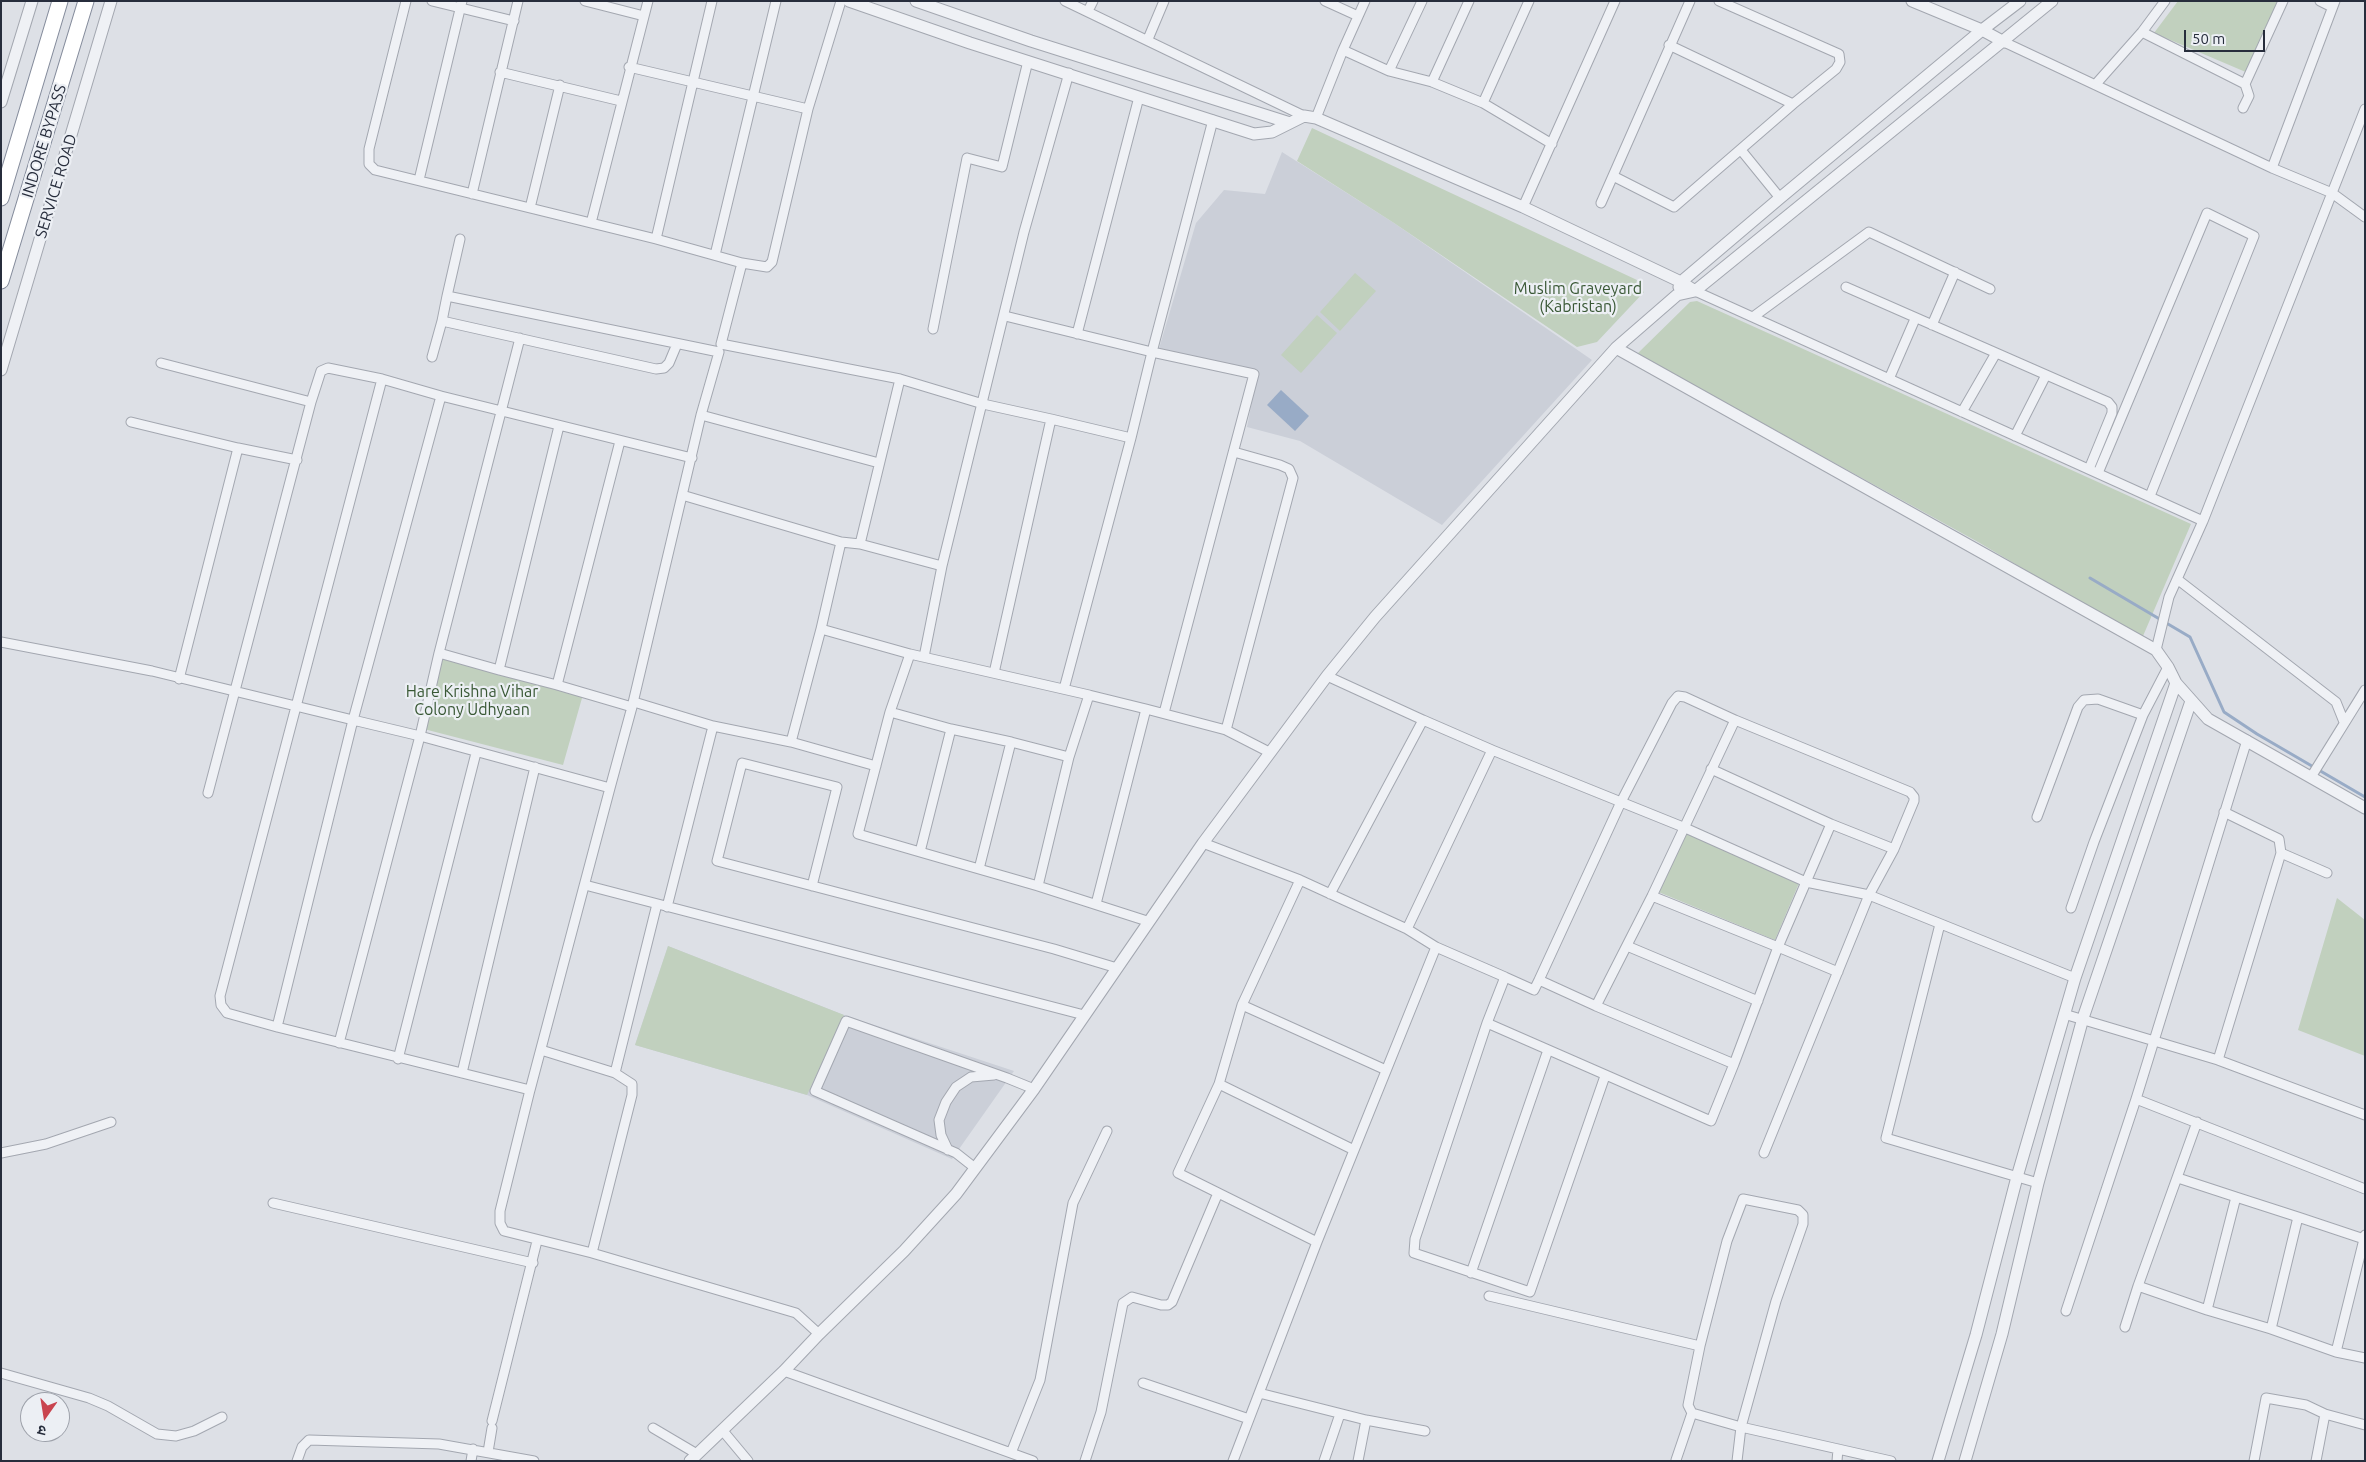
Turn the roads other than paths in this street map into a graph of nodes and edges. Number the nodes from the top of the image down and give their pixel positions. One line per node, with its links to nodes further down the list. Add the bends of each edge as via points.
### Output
1 (32, 1): 59 (street)
2 (60, 1): 76 (highway, INDORE BYPASS)
3 (86, 1): 88 (highway, INDORE BYPASS)
4 (111, 1): 110 (street, SERVICE ROAD)
5 (406, 1): 73 (street, via 368,164 375,170)
6 (432, 1): 32 (street)
7 (518, 1): 39 (street)
8 (585, 1): 37 (street)
9 (648, 1): 37 (street)
10 (712, 1): 51 (street)
11 (776, 1): 57 (street)
12 (841, 1): 63 (street)
13 (849, 1): 46 (street)
14 (916, 1): 68 (street)
15 (1064, 1): 36 (street)
16 (1093, 1): 36 (street)
17 (1164, 1): 42 (street)
18 (1325, 1): 38 (street)
19 (1365, 1): 38 (street)
20 (1422, 1): 48 (street)
21 (1457, 1): 33 (street)
22 (1529, 1): 60 (street)
23 (1614, 1): 69 (street)
24 (1690, 1): 44 (street)
25 (1719, 1): 61 (street, via 1839,54 1840,62 1836,69)
26 (1912, 1): 35 (street)
27 (2020, 1): 40 (street)
28 (2052, 1): 43 (street)
29 (2165, 1): 41 (street)
30 (2283, 1): 53 (street)
31 (2320, 1): 34 (street)
32 (461, 4): 39 (street); 73 (street)
33 (1468, 4): 52 (street)
34 (2334, 4): 71 (street)
35 (1928, 5): 40 (street)
36 (1088, 12): 42 (street)
37 (644, 16): 47 (street)
38 (1358, 16): 45 (street)
39 (514, 21): 49 (street)
40 (1982, 30): 43 (street); 77 (street)
41 (2142, 32): 53 (street); 55 (street)
42 (1148, 40): 65 (street)
43 (2004, 42): 55 (street); 92 (street)
44 (1670, 45): 61 (street); 72 (street)
45 (1343, 50): 48 (street); 66 (street)
46 (1028, 61): 50 (street); 100 (street, via 1002,167 967,158)
47 (629, 67): 51 (street); 58 (street)
48 (1389, 71): 52 (street)
49 (500, 72): 54 (street); 75 (street)
50 (1068, 73): 56 (street); 95 (street, via 1024,232)
51 (693, 82): 57 (street); 84 (street)
52 (1432, 82): 60 (street)
53 (2246, 84): 62 (street, via 2249,96)
54 (560, 85): 58 (street); 80 (street)
55 (2095, 85): 71 (street)
56 (1138, 96): 67 (street); 101 (street)
57 (752, 97): 63 (street); 85 (street)
58 (621, 101): 82 (street)
59 (1, 102)
60 (1483, 103): 69 (street)
61 (1793, 104): 70 (street)
62 (2243, 108)
63 (808, 109): 86 (street, via 772,262 767,268)
64 (2365, 109): 74 (street)
65 (1304, 116): 66 (street); 68 (street)
66 (1316, 118): 79 (street)
67 (1213, 120): 68 (street, via 1254,134 1272,132); 106 (street)
68 (1290, 123)
69 (1552, 144): 79 (street)
70 (1741, 150): 72 (street, via 1674,207); 77 (street)
71 (2272, 168): 74 (street)
72 (1613, 176): 78 (street)
73 (420, 180): 75 (street)
74 (2332, 193): 81 (street); 136 (street)
75 (472, 194): 80 (street)
76 (1, 198)
77 (1780, 198): 89 (street)
78 (1601, 203)
79 (1523, 207): 89 (street)
80 (530, 208): 82 (street)
81 (2365, 216)
82 (591, 223): 84 (street)
83 (460, 239): 94 (street)
84 (656, 239): 85 (street)
85 (715, 255): 86 (street)
86 (742, 263): 104 (street)
87 (1955, 272): 91 (street); 96 (street, via 1869,232); 99 (street)
88 (1, 281)
89 (1681, 282): 92 (street); 93 (street)
90 (1846, 287): 97 (street)
91 (1990, 289)
92 (1695, 291): 93 (street); 96 (street)
93 (1677, 295): 105 (street)
94 (447, 296): 98 (street); 103 (street)
95 (1005, 316): 101 (street); 117 (street)
96 (1753, 317): 114 (street)
97 (1914, 319): 99 (street); 114 (street)
98 (442, 321): 102 (street); 108 (street)
99 (1932, 325): 107 (street)
100 (933, 329)
101 (1077, 334): 106 (street)
102 (520, 338): 103 (street, via 656,369 669,363); 118 (street)
103 (677, 344): 104 (street)
104 (720, 348): 113 (street); 120 (street)
105 (1616, 348): 143 (street); 150 (street)
106 (1152, 352): 125 (street); 128 (street, via 1254,374)
107 (1996, 354): 111 (street); 119 (street)
108 (432, 357)
109 (161, 363): 116 (street)
110 (1, 370)
111 (2046, 375): 124 (street); 132 (street, via 2108,402 2112,407)
112 (382, 379): 115 (street); 116 (street, via 328,368 321,371); 160 (street)
113 (900, 379): 117 (street); 131 (street)
114 (1889, 379): 119 (street)
115 (441, 396): 118 (street); 165 (street)
116 (311, 402): 130 (street)
117 (983, 404): 121 (street); 139 (street)
118 (501, 412): 123 (street); 144 (street)
119 (1962, 412): 124 (street)
120 (701, 415): 129 (street); 131 (street)
121 (1051, 419): 125 (street); 149 (street)
122 (131, 422): 127 (street)
123 (558, 426): 126 (street); 148 (street)
124 (2015, 436): 132 (street)
125 (1131, 438): 154 (street)
126 (620, 441): 129 (street); 153 (street)
127 (238, 448): 130 (street); 151 (street)
128 (1234, 452): 163 (street); 171 (street, via 1280,465 1289,469 1293,478)
129 (692, 458): 134 (street)
130 (297, 460): 156 (street)
131 (879, 462): 138 (street)
132 (2089, 469): 133 (street)
133 (2098, 473): 135 (street); 135 (street, via 2208,213 2254,236)
134 (682, 495): 137 (street); 159 (street)
135 (2150, 496): 136 (street)
136 (2203, 520): 140 (street)
137 (841, 542): 138 (street); 141 (street)
138 (860, 544): 139 (street)
139 (942, 566): 146 (street)
140 (2177, 579): 143 (street); 168 (street, via 2336,702)
141 (821, 629): 145 (street); 174 (street)
142 (1, 642): 151 (street)
143 (2156, 645): 147 (street)
144 (439, 653): 148 (street); 172 (street)
145 (910, 654): 146 (street); 162 (street)
146 (924, 657): 149 (street)
147 (2168, 667): 152 (street); 164 (street)
148 (499, 670): 153 (street)
149 (994, 673): 154 (street)
150 (1326, 676): 166 (street); 177 (street)
151 (179, 679): 156 (street)
152 (2176, 683): 158 (street); 219 (street)
153 (557, 685): 159 (street)
154 (1064, 689): 157 (street)
155 (2365, 690): 168 (street)
156 (236, 693): 160 (street); 185 (street)
157 (1088, 695): 161 (street); 179 (street)
158 (2191, 701): 173 (street, via 2208,719); 226 (street)
159 (633, 705): 169 (street); 184 (street)
160 (296, 706): 165 (street); 228 (street, via 220,996 221,1005 227,1012)
161 (1146, 708): 163 (street); 207 (street)
162 (890, 712): 170 (street); 180 (street)
163 (1164, 713): 171 (street)
164 (2143, 715): 189 (street, via 2098,699 2084,700 2078,707); 209 (street)
165 (352, 720): 172 (street); 228 (street)
166 (1423, 720): 176 (street); 203 (street)
167 (1735, 720): 182 (street); 186 (street, via 1685,696 1678,696); 193 (street, via 1910,792 1914,801)
168 (2344, 722): 183 (street)
169 (713, 726): 174 (street); 208 (street)
170 (951, 729): 175 (street); 194 (street)
171 (1226, 730): 177 (street)
172 (420, 736): 178 (street); 230 (street)
173 (2247, 740): 183 (street); 188 (street)
174 (791, 742): 180 (street)
175 (1011, 742): 179 (street); 196 (street)
176 (1492, 750): 186 (street); 212 (street)
177 (1269, 752): 192 (street)
178 (476, 753): 181 (street); 233 (street)
179 (1069, 756): 202 (street)
180 (876, 766): 194 (street, via 858,834)
181 (535, 767): 184 (street); 237 (street)
182 (1711, 769): 190 (street); 191 (street)
183 (2315, 770): 187 (street)
184 (610, 788): 200 (street)
185 (208, 793)
186 (1621, 802): 191 (street); 220 (street)
187 (2365, 808)
188 (2224, 812): 195 (street, via 2279,839); 229 (street)
189 (2038, 816)
190 (1831, 824): 193 (street); 199 (street)
191 (1683, 827): 199 (street); 205 (street)
192 (1203, 843): 198 (street); 210 (street)
193 (1894, 849): 204 (street)
194 (920, 852): 196 (street)
195 (2281, 853): 197 (street); 234 (street)
196 (979, 869): 202 (street)
197 (2327, 873)
198 (1300, 880): 203 (street); 222 (street)
199 (1806, 882): 204 (street); 215 (street)
200 (585, 885): 206 (street); 231 (street)
201 (812, 886): 201 (street, via 717,861 742,763 837,787); 216 (street)
202 (1038, 886): 207 (street)
203 (1330, 894): 212 (street)
204 (1869, 895): 211 (street); 217 (street)
205 (1652, 896): 213 (street); 215 (street)
206 (657, 904): 208 (street); 238 (street)
207 (1096, 904): 210 (street)
208 (667, 907): 225 (street)
209 (2071, 908)
210 (1148, 921): 216 (street)
211 (1940, 924): 219 (street); 254 (street, via 1886,1138)
212 (1406, 928): 214 (street)
213 (1627, 946): 221 (street); 223 (street)
214 (1436, 947): 218 (street); 236 (street)
215 (1778, 947): 217 (street); 221 (street)
216 (1117, 968): 225 (street)
217 (1838, 972): 252 (street)
218 (1505, 977): 220 (street, via 1534,990); 227 (street)
219 (2075, 978): 224 (street)
220 (1539, 980): 223 (street)
221 (1758, 1001): 235 (street)
222 (1242, 1005): 236 (street); 241 (street)
223 (1596, 1006): 235 (street)
224 (2064, 1014): 226 (street); 254 (street)
225 (1084, 1015): 243 (street)
226 (2083, 1018): 229 (street); 256 (street)
227 (1487, 1024): 232 (street); 269 (street, via 1415,1239 1414,1253)
228 (277, 1027): 230 (street)
229 (2153, 1040): 234 (street); 244 (street)
230 (339, 1043): 233 (street)
231 (541, 1050): 238 (street); 242 (street)
232 (1548, 1050): 240 (street); 269 (street)
233 (398, 1059): 237 (street)
234 (2218, 1060): 245 (street)
235 (1734, 1064): 240 (street, via 1711,1121)
236 (1386, 1070): 250 (street)
237 (462, 1073): 242 (street)
238 (615, 1073): 266 (street, via 629,1081 633,1089)
239 (997, 1074): 243 (street); 249 (street, via 971,1077 956,1087 946,1102 939,1120); 249 (street, via 846,1021 815,1091)
240 (1606, 1076): 269 (street, via 1530,1292)
241 (1219, 1084): 250 (street); 258 (street, via 1178,1174)
242 (530, 1090): 263 (street, via 500,1223 504,1231)
243 (1034, 1090): 253 (street)
244 (2136, 1099): 247 (street); 273 (street)
245 (2365, 1115)
246 (111, 1122): 251 (street, via 46,1144)
247 (2197, 1122): 255 (street); 257 (street)
248 (1106, 1131): 298 (street, via 1073,1203 1040,1380)
249 (948, 1150): 253 (street)
250 (1354, 1150): 264 (street)
251 (1, 1153)
252 (1764, 1153)
253 (975, 1168): 276 (street, via 904,1251)
254 (2017, 1177): 256 (street); 265 (street)
255 (2178, 1178): 259 (street); 270 (street)
256 (2038, 1183): 267 (street)
257 (2365, 1189)
258 (1218, 1193): 264 (street); 306 (street, via 1172,1302 1161,1305 1132,1297 1123,1303 1101,1412)
259 (2236, 1197): 261 (street); 272 (street)
260 (273, 1203): 268 (street)
261 (2298, 1218): 262 (street); 275 (street)
262 (2364, 1237): 278 (street)
263 (537, 1241): 266 (street); 268 (street)
264 (1316, 1242): 283 (street)
265 (1999, 1248): 267 (street); 313 (street)
266 (592, 1253): 276 (street, via 796,1313)
267 (2021, 1254): 314 (street, via 2002,1334)
268 (533, 1262): 297 (street, via 492,1424)
269 (1471, 1273)
270 (2138, 1286): 272 (street); 274 (street)
271 (1489, 1296): 277 (street)
272 (2207, 1310): 275 (street)
273 (2066, 1311)
274 (2125, 1327)
275 (2271, 1329): 278 (street)
276 (819, 1334): 280 (street)
277 (1700, 1346): 284 (street, via 1688,1405); 291 (street, via 1727,1242 1743,1199 1798,1210 1803,1216 1803,1224 1776,1301)
278 (2336, 1352): 279 (street)
279 (2365, 1358)
280 (784, 1371): 293 (street); 298 (street)
281 (1, 1373): 287 (street, via 89,1398 157,1434 176,1436)
282 (1143, 1382): 288 (street)
283 (1259, 1393): 285 (street); 288 (street)
284 (1692, 1413): 291 (street); 300 (street)
285 (1340, 1414): 289 (street); 308 (street)
286 (2325, 1414): 290 (street); 315 (street, via 2306,1405 2266,1398); 316 (street)
287 (222, 1417)
288 (1249, 1419): 307 (street)
289 (1366, 1420): 294 (street); 309 (street)
290 (2365, 1425)
291 (1742, 1427): 296 (street); 310 (street)
292 (653, 1428): 299 (street)
293 (723, 1431): 299 (street); 304 (street)
294 (1425, 1431)
295 (473, 1449): 297 (street); 301 (street, via 439,1444 309,1440 302,1447); 302 (street)
296 (1838, 1449): 311 (street); 312 (street)
297 (488, 1452): 303 (street)
298 (1011, 1453): 305 (street)
299 (693, 1458)
300 (1676, 1460)
301 (297, 1461)
302 (471, 1461)
303 (534, 1461)
304 (748, 1461)
305 (1033, 1461)
306 (1085, 1461)
307 (1233, 1461)
308 (1324, 1461)
309 (1358, 1461)
310 (1737, 1461)
311 (1837, 1461)
312 (1891, 1461)
313 (1938, 1461)
314 (1964, 1461)
315 (2254, 1461)
316 (2316, 1461)

